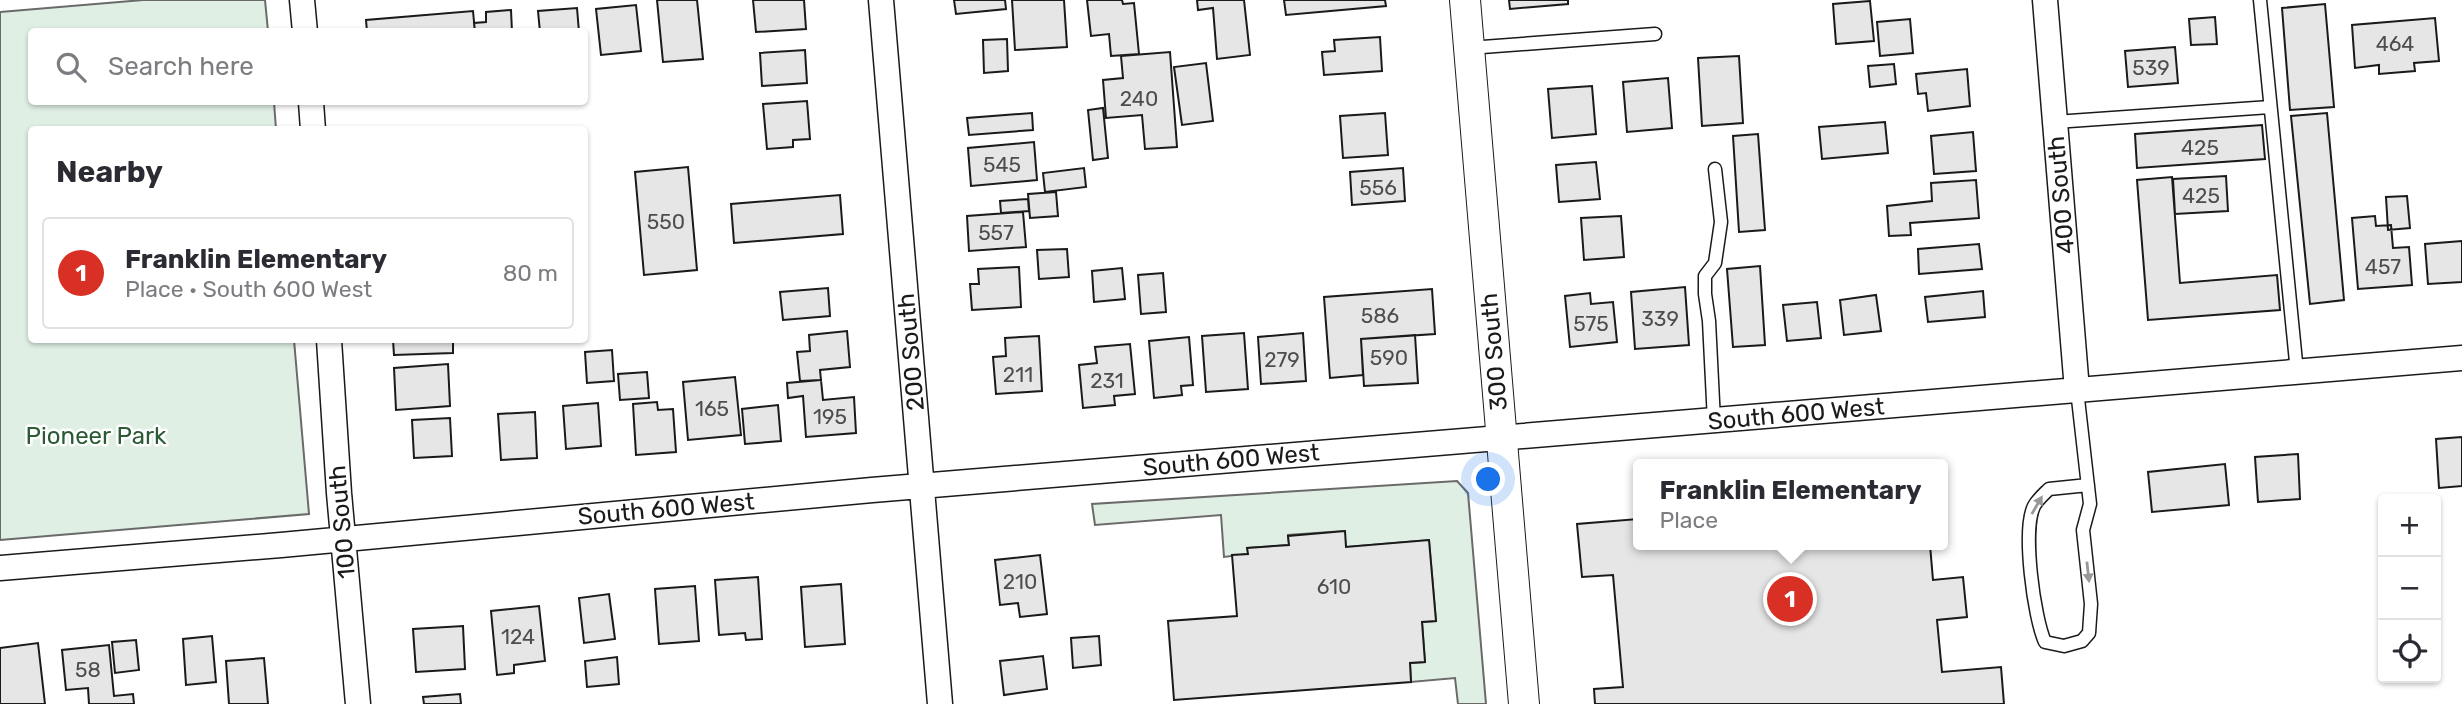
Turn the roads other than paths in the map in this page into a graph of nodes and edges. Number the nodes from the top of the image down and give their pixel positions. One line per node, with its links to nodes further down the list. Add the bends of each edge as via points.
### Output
1 (302, 0): 6 (street)
2 (881, 0): 21 (street, 200 South)
3 (1465, 0): 8 (street, 300 South)
4 (2045, 0): 11 (street, 400 South)
5 (2260, 0): 10 (lane)
6 (305, 28)
7 (1656, 34): 8 (lane)
8 (1469, 48): 19 (street, 300 South)
9 (311, 105): 12 (street)
10 (2270, 107): 11 (lane); 16 (lane)
11 (2055, 122): 17 (street, 400 South)
12 (313, 126)
13 (1715, 169): 18 (lane, via 1721,222 1715,263 1705,276)
14 (329, 343): 22 (street, 100 South)
15 (2462, 358): 16 (street, South 600 West)
16 (2297, 372): 17 (street, South 600 West)
17 (2077, 390): 18 (street, South 600 West); 20 (lane)
18 (1714, 421): 19 (street, South 600 West)
19 (1501, 438): 21 (street, South 600 West); 26 (street, 300 South)
20 (2088, 485): 20 (lane, one-way to 20, via 2091,505 2083,530 2091,604 2089,633 2082,642 2064,646 2045,642 2038,627 2029,524 2035,505 2049,489)
21 (922, 486): 22 (street, South 600 West); 25 (street, 200 South)
22 (343, 539): 23 (street, South 600 West); 24 (street, 100 South)
23 (0, 568)
24 (358, 704)
25 (940, 704)
26 (1524, 704)

